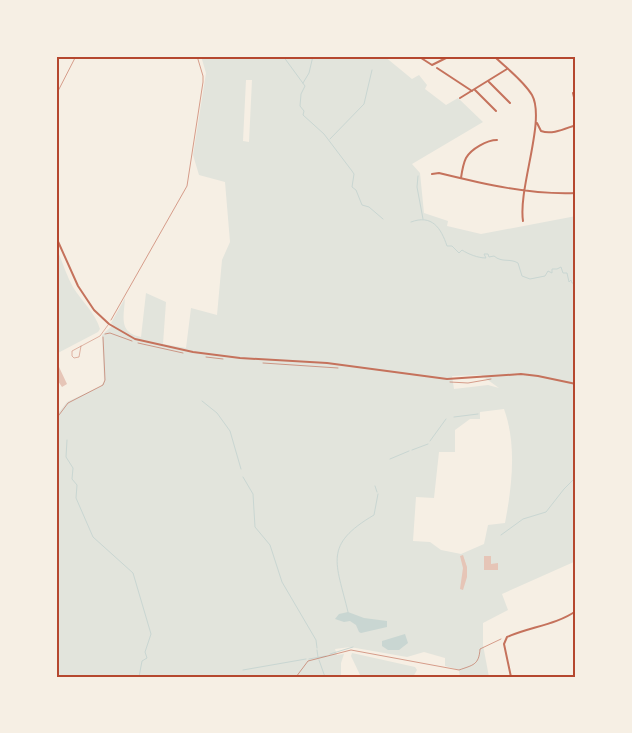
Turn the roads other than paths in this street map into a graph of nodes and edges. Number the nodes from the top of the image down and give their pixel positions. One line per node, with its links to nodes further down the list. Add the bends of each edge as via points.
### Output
1 (418, 56): 2 (street, via 432,65)
2 (450, 56)
3 (495, 57): 5 (street)
4 (437, 68): 7 (street)
5 (507, 69): 6 (street); 13 (street, via 532,95 536,104)
6 (488, 81): 7 (street); 10 (street)
7 (473, 90): 9 (street); 12 (street)
8 (573, 93): 11 (street)
9 (460, 98)
10 (510, 103)
11 (576, 106)
12 (496, 111)
13 (536, 120): 14 (street, via 540,131 546,133); 18 (street)
14 (576, 125)
15 (497, 140): 17 (street, via 490,140 470,153 464,162)
16 (432, 174): 17 (street)
17 (461, 178): 18 (street)
18 (524, 190): 19 (street); 20 (street)
19 (576, 193)
20 (523, 220)
21 (56, 237): 22 (street, via 82,292)
22 (109, 324): 23 (lane, via 100,336); 24 (street, via 135,339 193,352 326,363 447,379 521,374)
23 (81, 346): 23 (lane, via 72,351 74,358 79,357)
24 (576, 384)
25 (576, 611): 26 (street, via 522,630 504,640)
26 (511, 677)

